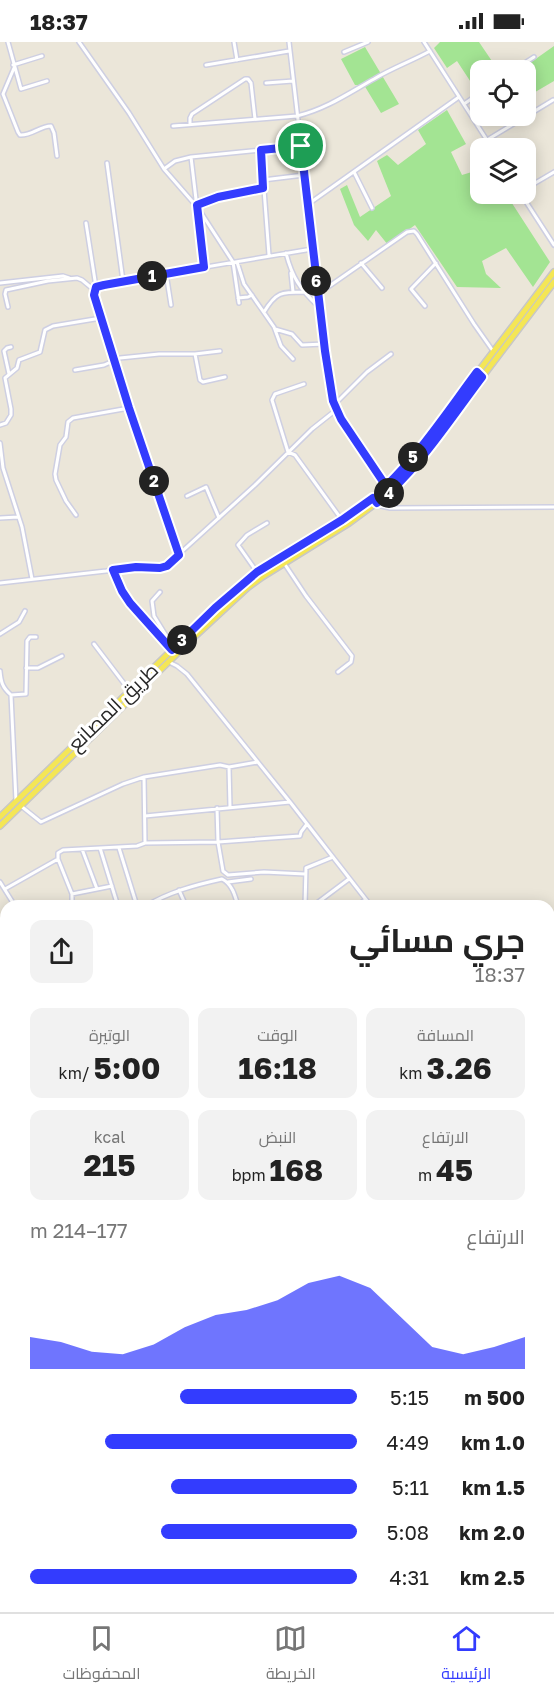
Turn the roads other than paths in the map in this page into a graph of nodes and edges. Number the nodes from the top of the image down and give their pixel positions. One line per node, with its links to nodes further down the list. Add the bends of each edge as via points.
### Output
1 (8, 42): 17 (street)
2 (79, 42): 37 (street)
3 (234, 42): 14 (street)
4 (289, 42): 9 (street)
5 (352, 42): 8 (street)
6 (368, 42): 8 (street)
7 (426, 43): 10 (street)
8 (354, 47): 11 (street)
9 (290, 51): 14 (street); 19 (street)
10 (430, 51): 22 (street); 26 (street, via 323,108)
11 (344, 52)
12 (42, 56): 17 (street)
13 (534, 57): 15 (street)
14 (237, 60): 16 (street)
15 (529, 60)
16 (206, 65)
17 (14, 67): 18 (street, via 22,89); 21 (street)
18 (47, 81)
19 (293, 81): 20 (street); 26 (street)
20 (266, 83)
21 (2, 95): 34 (street, via 20,135 51,126)
22 (459, 97): 25 (street); 38 (street)
23 (470, 100): 25 (street)
24 (553, 100): 31 (street)
25 (464, 104): 30 (street)
26 (297, 116): 27 (street); 32 (street)
27 (255, 119): 28 (street); 28 (street, via 251,83 245,79 192,114)
28 (190, 124): 29 (street)
29 (173, 126)
30 (486, 138)
31 (490, 138)
32 (301, 146): 33 (street); 40 (street)
33 (261, 150): 35 (street); 41 (street)
34 (57, 156)
35 (191, 157): 37 (street); 46 (street)
36 (107, 163): 61 (street)
37 (164, 169): 46 (street)
38 (354, 172): 45 (street); 47 (street)
39 (554, 172): 42 (street)
40 (304, 176): 41 (street); 45 (street)
41 (263, 180): 43 (street)
42 (536, 183)
43 (263, 188): 46 (street, via 218,197); 52 (street)
44 (528, 204): 49 (street)
45 (307, 205): 50 (street)
46 (197, 207): 53 (street); 56 (street)
47 (372, 208)
48 (86, 224): 65 (street)
49 (554, 244)
50 (312, 249): 51 (street); 66 (street)
51 (286, 253): 52 (street); 57 (street)
52 (269, 255): 53 (street)
53 (235, 262): 56 (street); 69 (street); 70 (street)
54 (361, 263): 55 (street, via 412,231); 64 (street); 66 (street)
55 (436, 263): 73 (street, via 411,289); 82 (street)
56 (204, 267): 59 (street)
57 (290, 268): 67 (street); 68 (street)
58 (554, 272): 82 (main road, طريق المصانع)
59 (166, 273): 61 (street); 72 (street)
60 (71, 278): 63 (street); 65 (street); 74 (street, via 6,290)
61 (123, 281): 65 (street)
62 (554, 282): 89 (main road, طريق المصانع)
63 (0, 283)
64 (382, 288)
65 (95, 289): 77 (street)
66 (318, 290): 75 (street)
67 (293, 292): 68 (street); 76 (street, via 276,296)
68 (304, 292): 75 (street)
69 (252, 295): 70 (street); 76 (street)
70 (238, 298): 71 (street)
71 (239, 303)
72 (171, 305)
73 (425, 306)
74 (8, 307)
75 (320, 307): 79 (street)
76 (264, 312): 78 (street)
77 (101, 318): 86 (street); 88 (street, via 47,328 40,352 19,360)
78 (275, 329): 79 (street, via 292,334 302,345); 85 (street)
79 (324, 344): 92 (street)
80 (11, 347): 88 (street, via 4,353)
81 (220, 351): 83 (street)
82 (493, 351): 89 (main road, طريق المصانع)
83 (195, 354): 86 (street, via 159,354); 90 (street, via 200,380)
84 (391, 354): 92 (street)
85 (293, 359)
86 (114, 362): 87 (street); 93 (street)
87 (75, 370)
88 (9, 374): 95 (street, via 5,381 11,415)
89 (480, 374): 98 (main road, طريق المصانع); 100 (main road, طريق المصانع, via 416,464 387,495)
90 (225, 377)
91 (303, 384): 97 (street, via 275,394 272,400)
92 (334, 405): 94 (street)
93 (129, 408): 102 (street, via 68,422 55,474); 108 (street)
94 (336, 410): 97 (street); 98 (street)
95 (0, 425)
96 (0, 443): 103 (street)
97 (288, 452): 105 (street); 106 (street)
98 (386, 486): 100 (main road, طريق المصانع)
99 (187, 496): 105 (street, via 206,487)
100 (375, 500): 101 (street, via 390,508); 106 (main road, طريق المصانع); 109 (main road, طريق المصانع, via 350,523)
101 (554, 507)
102 (76, 515)
103 (18, 517): 104 (street); 112 (street)
104 (0, 518)
105 (219, 518): 108 (street)
106 (342, 520): 109 (main road, طريق المصانع)
107 (267, 523): 111 (street, via 238,545)
108 (179, 555): 110 (street, via 160,568)
109 (282, 560): 111 (main road, طريق المصانع); 122 (main road, طريق المصانع); 125 (street, via 352,656 351,662)
110 (113, 570): 112 (street); 118 (street, via 130,603)
111 (257, 572): 120 (main road, طريق المصانع)
112 (32, 579): 113 (street)
113 (0, 583)
114 (160, 592): 118 (street, via 152,601 154,616 167,637)
115 (25, 611): 116 (street, via 19,622)
116 (0, 634)
117 (36, 637): 123 (street, via 28,639)
118 (165, 643): 120 (street)
119 (94, 644): 126 (street)
120 (172, 650): 126 (main road, طريق المصانع)
121 (62, 656): 123 (street, via 38,668)
122 (169, 662): 128 (street, via 187,674); 132 (main road, طريق المصانع)
123 (27, 668): 127 (street, via 26,694)
124 (0, 671): 127 (street, via 2,686)
125 (338, 672)
126 (129, 690): 132 (main road, طريق المصانع)
127 (11, 695): 132 (street)
128 (258, 762): 129 (street); 131 (street)
129 (229, 767): 130 (street, via 220,765); 133 (street)
130 (144, 777): 132 (street, via 42,822); 135 (street)
131 (290, 802): 133 (street); 137 (street)
132 (19, 804): 136 (main road, طريق المصانع); 138 (main road, طريق المصانع)
133 (230, 807): 134 (street)
134 (217, 808): 135 (street); 139 (street)
135 (144, 816): 140 (street)
136 (0, 817)
137 (307, 824): 139 (street, via 300,836); 144 (street)
138 (0, 826)
139 (218, 842): 140 (street); 146 (street, via 223,871 228,875)
140 (145, 843): 141 (street)
141 (119, 847): 142 (street); 160 (street)
142 (100, 848): 143 (street); 151 (street)
143 (82, 849): 145 (street, via 63,850); 153 (street)
144 (333, 857): 146 (street, via 306,868); 148 (street)
145 (58, 859): 152 (street); 155 (street)
146 (305, 874): 164 (street)
147 (251, 879): 150 (street)
148 (349, 879): 156 (street); 165 (street)
149 (0, 882): 152 (street)
150 (228, 882): 154 (street, via 222,879); 163 (street)
151 (112, 886): 153 (street); 159 (street)
152 (5, 890): 157 (street)
153 (97, 890): 155 (street)
154 (179, 890): 161 (street); 162 (street)
155 (72, 894): 158 (street)
156 (366, 899)
157 (11, 900)
158 (73, 900)
159 (116, 900)
160 (135, 900)
161 (156, 900)
162 (183, 900)
163 (237, 900)
164 (305, 900)
165 (321, 900)

